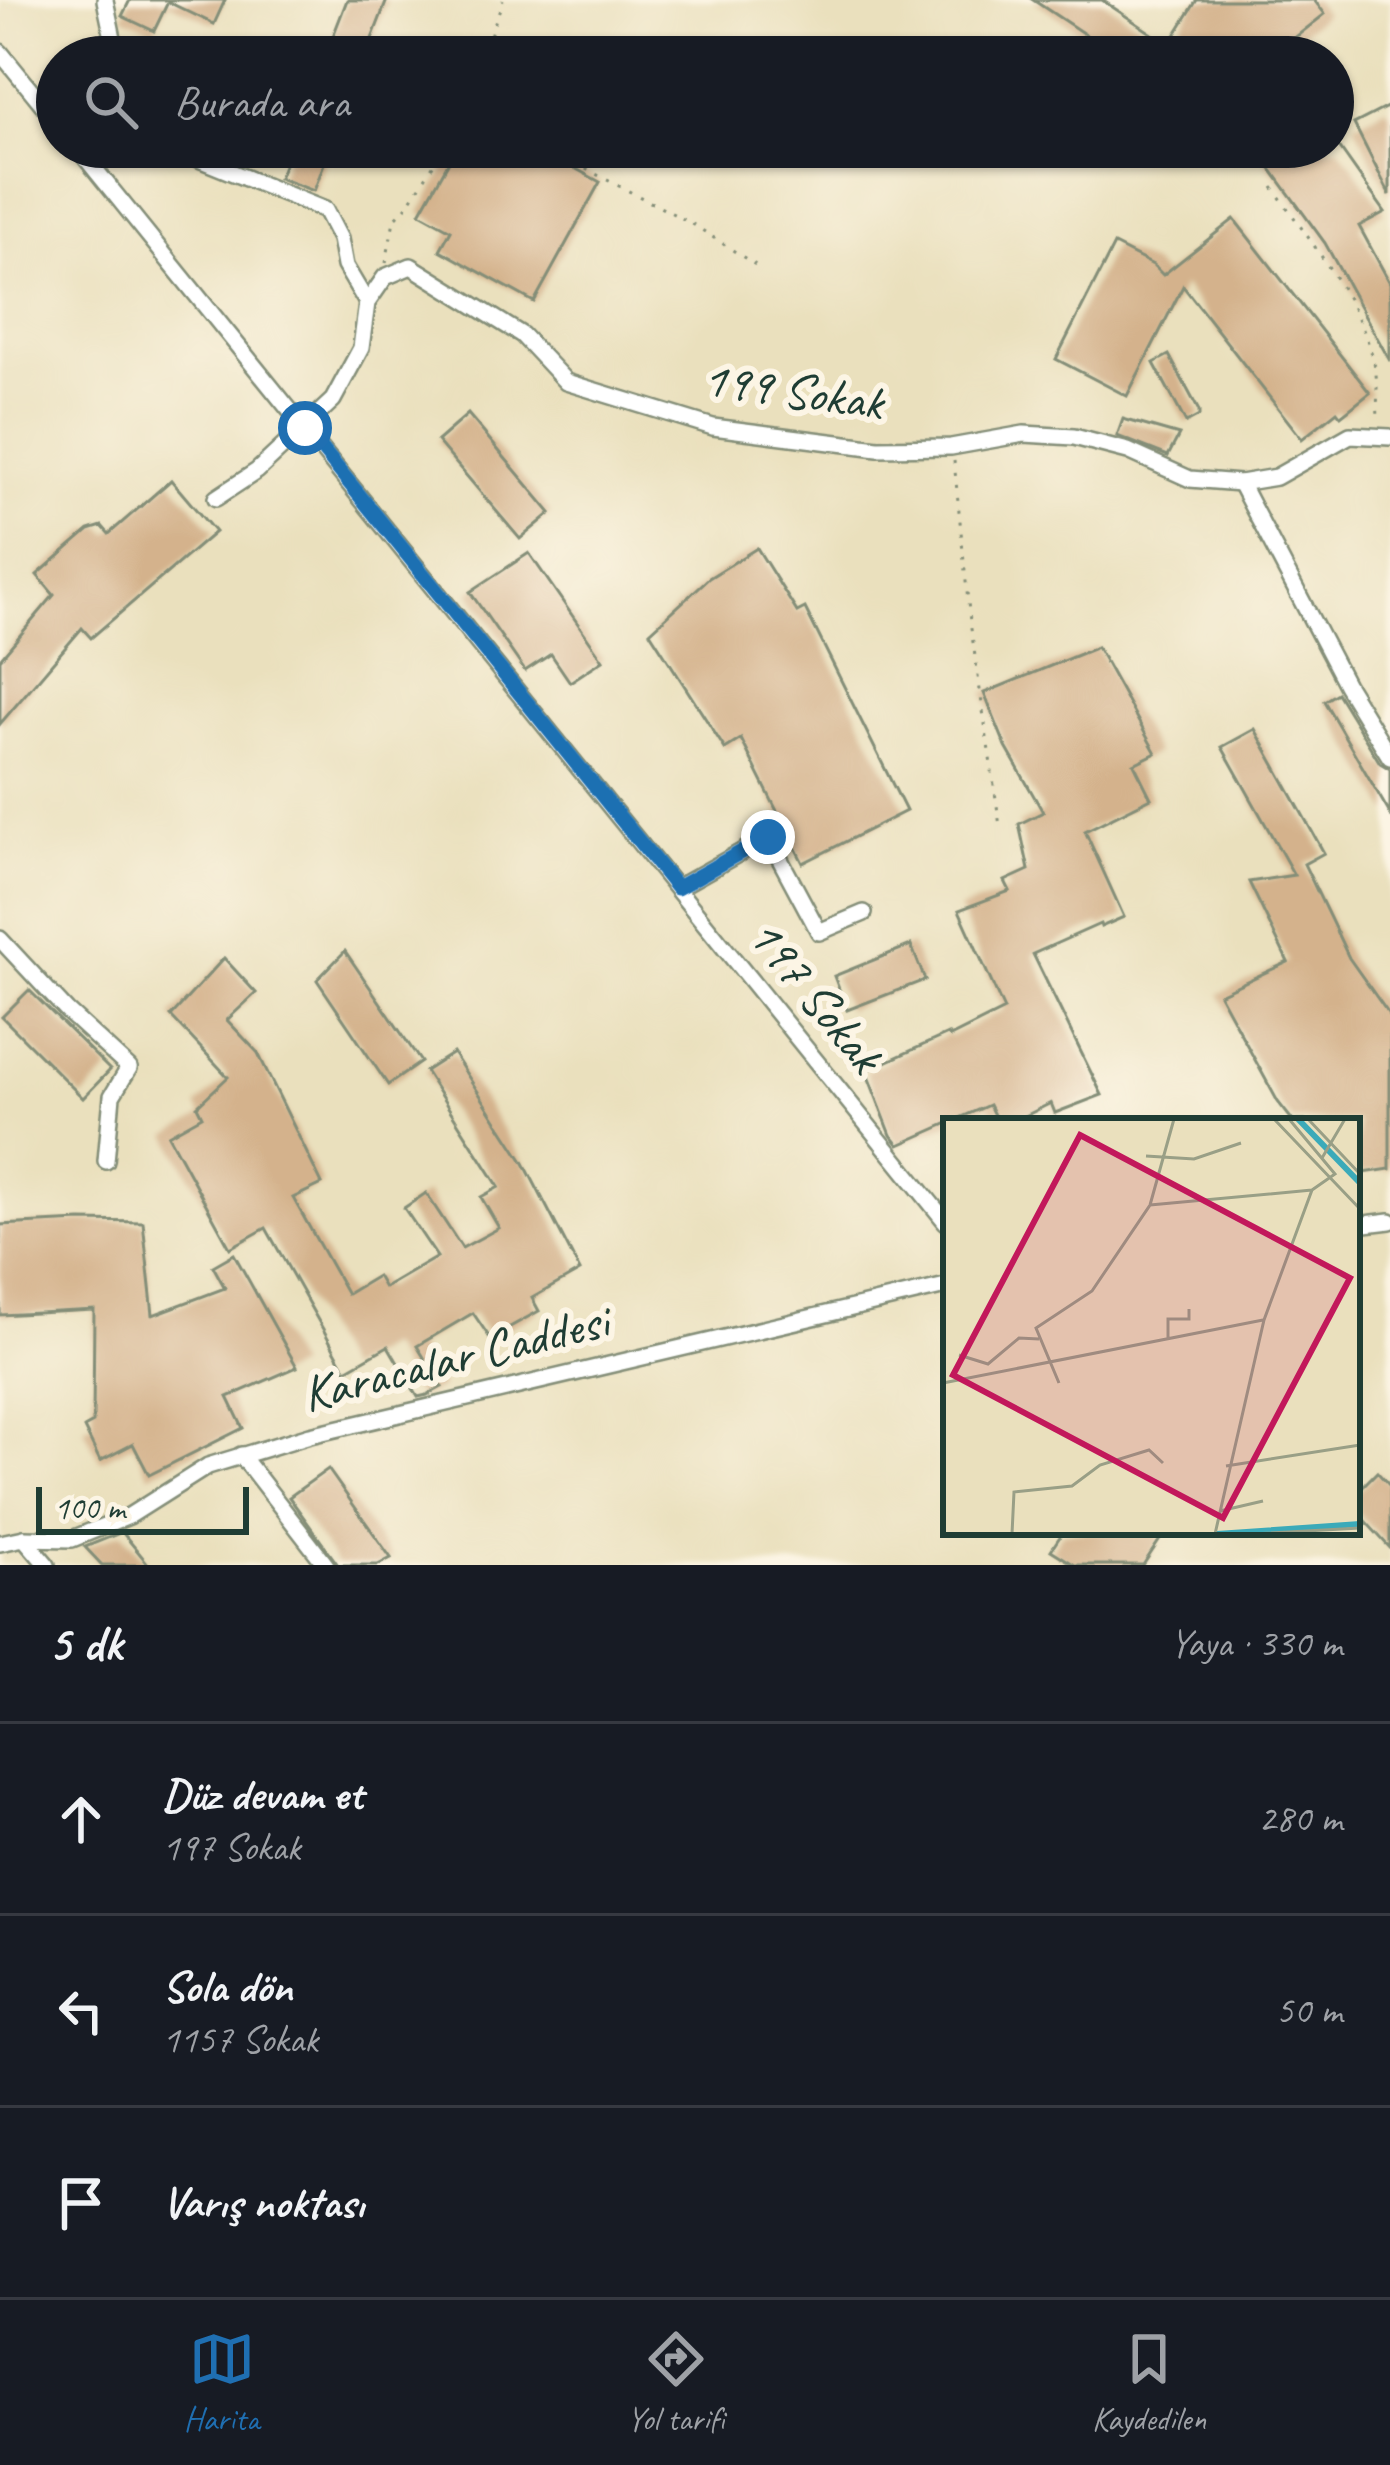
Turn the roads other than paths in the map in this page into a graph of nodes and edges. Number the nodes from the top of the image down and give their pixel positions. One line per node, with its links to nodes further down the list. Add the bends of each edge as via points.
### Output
1 (105, 0): 2 (street)
2 (113, 36)
3 (0, 52): 4 (street)
4 (36, 96)
5 (94, 168): 8 (street, 197 Sokak)
6 (220, 168): 7 (street, via 325,211)
7 (367, 303): 8 (street, via 362,348 333,400); 10 (street, 199 Sokak, via 385,277 411,266 522,335 566,382 713,427 878,448 1074,437 1190,478)
8 (305, 428): 11 (street); 13 (street, 197 Sokak)
9 (1384, 438): 10 (street, 199 Sokak, via 1350,435 1276,477)
10 (1240, 483): 12 (street)
11 (216, 498)
12 (1390, 757)
13 (677, 888): 14 (street, via 768,837 819,932); 17 (street, 197 Sokak)
14 (864, 913)
15 (0, 939): 16 (street, via 129,1069 112,1096)
16 (106, 1161)
17 (943, 1218)
18 (1390, 1221): 19 (street)
19 (1360, 1226)
20 (943, 1287): 21 (street, Karacalar Caddesi)
21 (241, 1455): 22 (street, Karacalar Caddesi, via 72,1539); 25 (street)
22 (24, 1538): 23 (street, Karacalar Caddesi); 24 (street)
23 (0, 1543)
24 (47, 1565)
25 (326, 1565)

